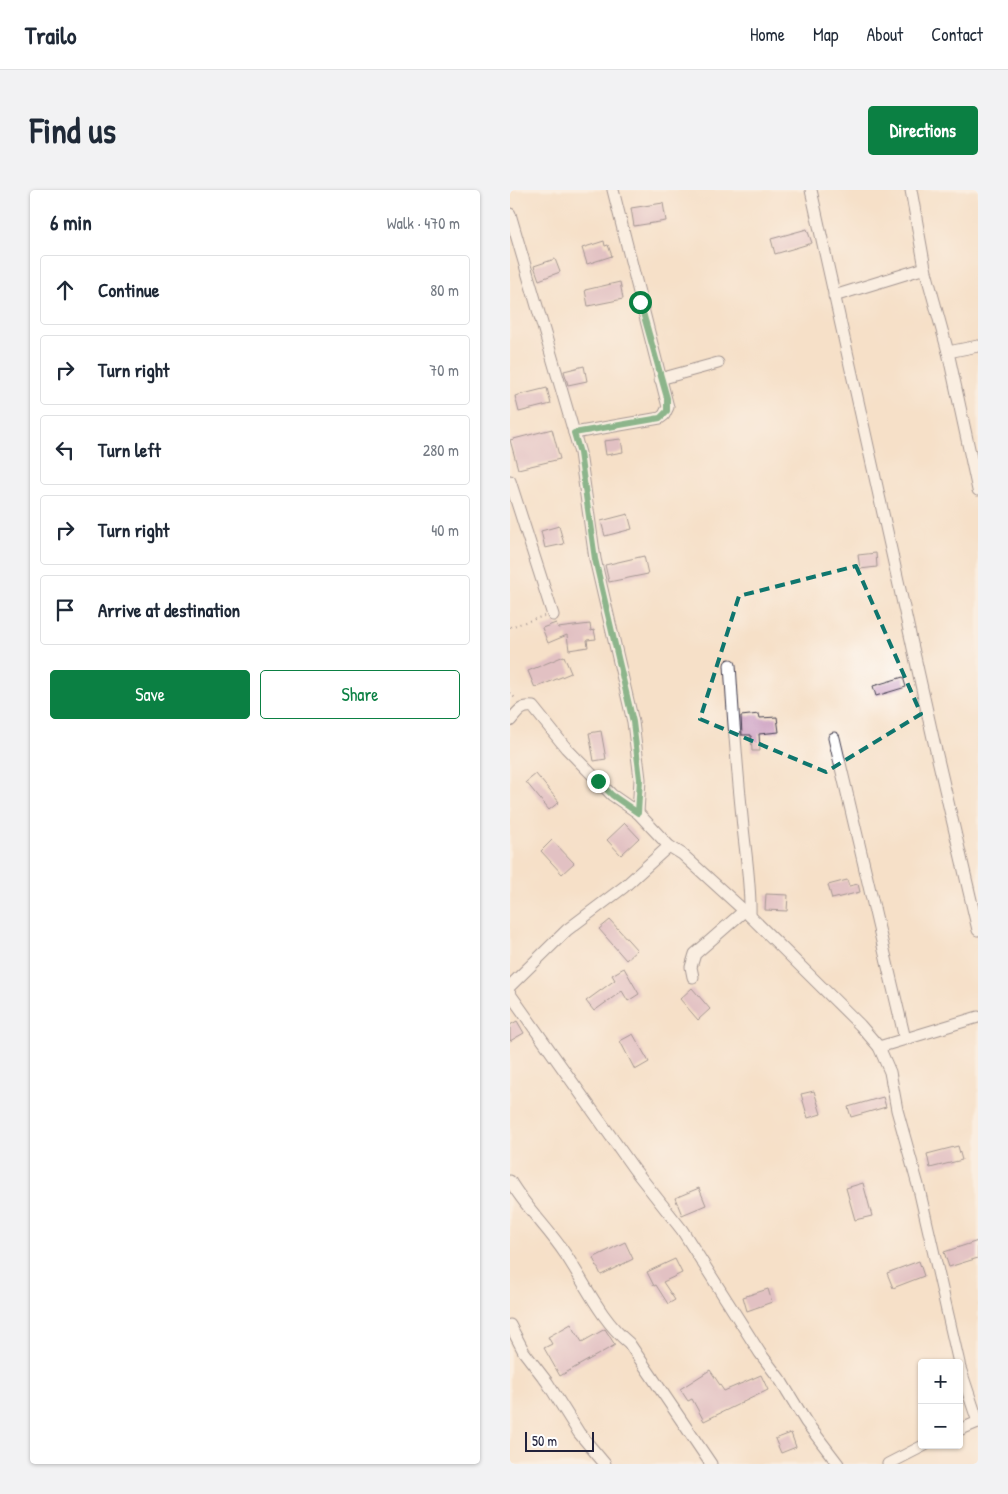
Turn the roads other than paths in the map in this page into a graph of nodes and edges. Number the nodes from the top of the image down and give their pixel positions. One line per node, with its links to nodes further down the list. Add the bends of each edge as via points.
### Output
1 (613, 190): 10 (street)
2 (811, 190): 6 (street)
3 (910, 190): 5 (street)
4 (510, 214): 11 (street)
5 (925, 268): 6 (street); 8 (street)
6 (834, 296): 21 (street)
7 (978, 346): 8 (street)
8 (948, 352): 13 (street)
9 (718, 363): 10 (street)
10 (660, 379): 11 (street, via 667,398 668,407 664,415)
11 (574, 433): 18 (street, via 580,453 597,567 633,722 640,779)
12 (510, 481): 14 (street)
13 (978, 490)
14 (554, 615)
15 (730, 665): 20 (street, via 737,765 751,884)
16 (510, 721): 18 (street, via 518,711 533,707 566,748 612,795)
17 (834, 738): 26 (street)
18 (638, 813): 19 (street)
19 (668, 846): 20 (street, via 682,854); 23 (street, via 624,887 567,930)
20 (747, 914): 22 (street, via 695,954 691,968); 27 (street)
21 (978, 930)
22 (693, 977)
23 (510, 986)
24 (510, 994): 38 (street, via 634,1169 682,1230 760,1353)
25 (978, 1017): 26 (street)
26 (905, 1039): 27 (street)
27 (879, 1047): 31 (street, via 890,1072)
28 (510, 1181): 29 (street)
29 (515, 1201): 37 (street, via 529,1205 559,1244 593,1300 619,1335 630,1343)
30 (510, 1325): 36 (street, via 524,1352)
31 (958, 1359)
32 (963, 1376): 33 (street)
33 (978, 1422): 34 (street)
34 (963, 1428)
35 (918, 1449): 39 (street)
36 (605, 1464)
37 (711, 1464)
38 (838, 1464)
39 (888, 1464)

